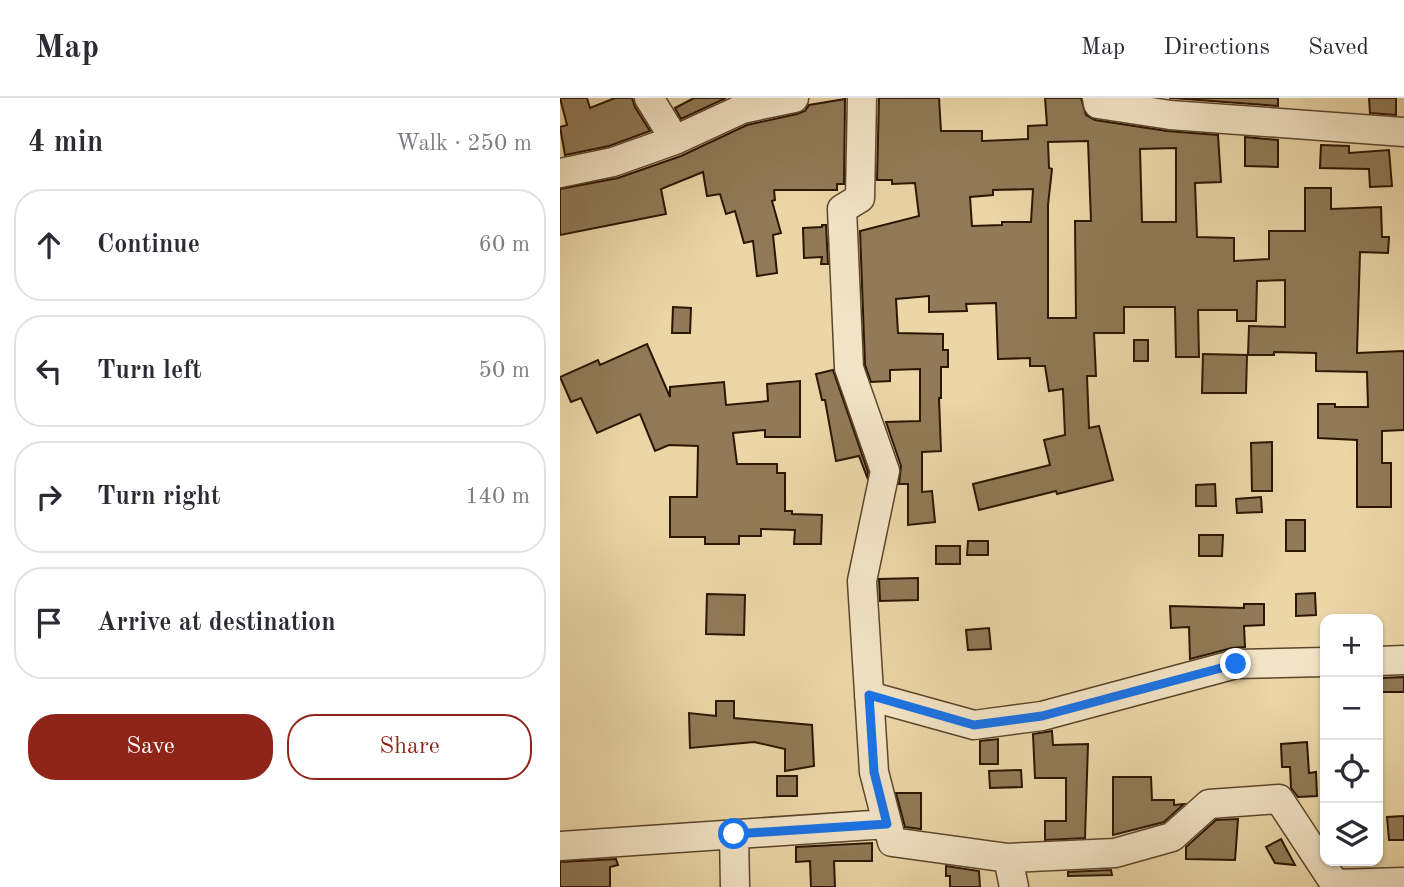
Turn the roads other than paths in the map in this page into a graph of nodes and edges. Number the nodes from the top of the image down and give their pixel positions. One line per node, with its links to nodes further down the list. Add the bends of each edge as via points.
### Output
1 (649, 98): 6 (street)
2 (794, 98): 6 (street, via 742,109)
3 (862, 98): 11 (street, via 860,198 842,209 849,368 885,471 862,581)
4 (1097, 98): 5 (street, via 1098,104 1170,115)
5 (1404, 132)
6 (675, 140): 7 (street, via 613,162)
7 (560, 173)
8 (1404, 660): 9 (street)
9 (1383, 661)
10 (1320, 662): 11 (street, via 1236,664 1042,716 974,725)
11 (869, 695): 12 (street, via 874,772)
12 (887, 824): 13 (street); 15 (street, via 892,842)
13 (734, 834): 14 (street); 17 (street)
14 (560, 846)
15 (1008, 858): 16 (street, via 1115,853 1172,837 1209,804 1279,799 1335,884); 18 (street)
16 (1404, 882)
17 (735, 887)
18 (1014, 887)

